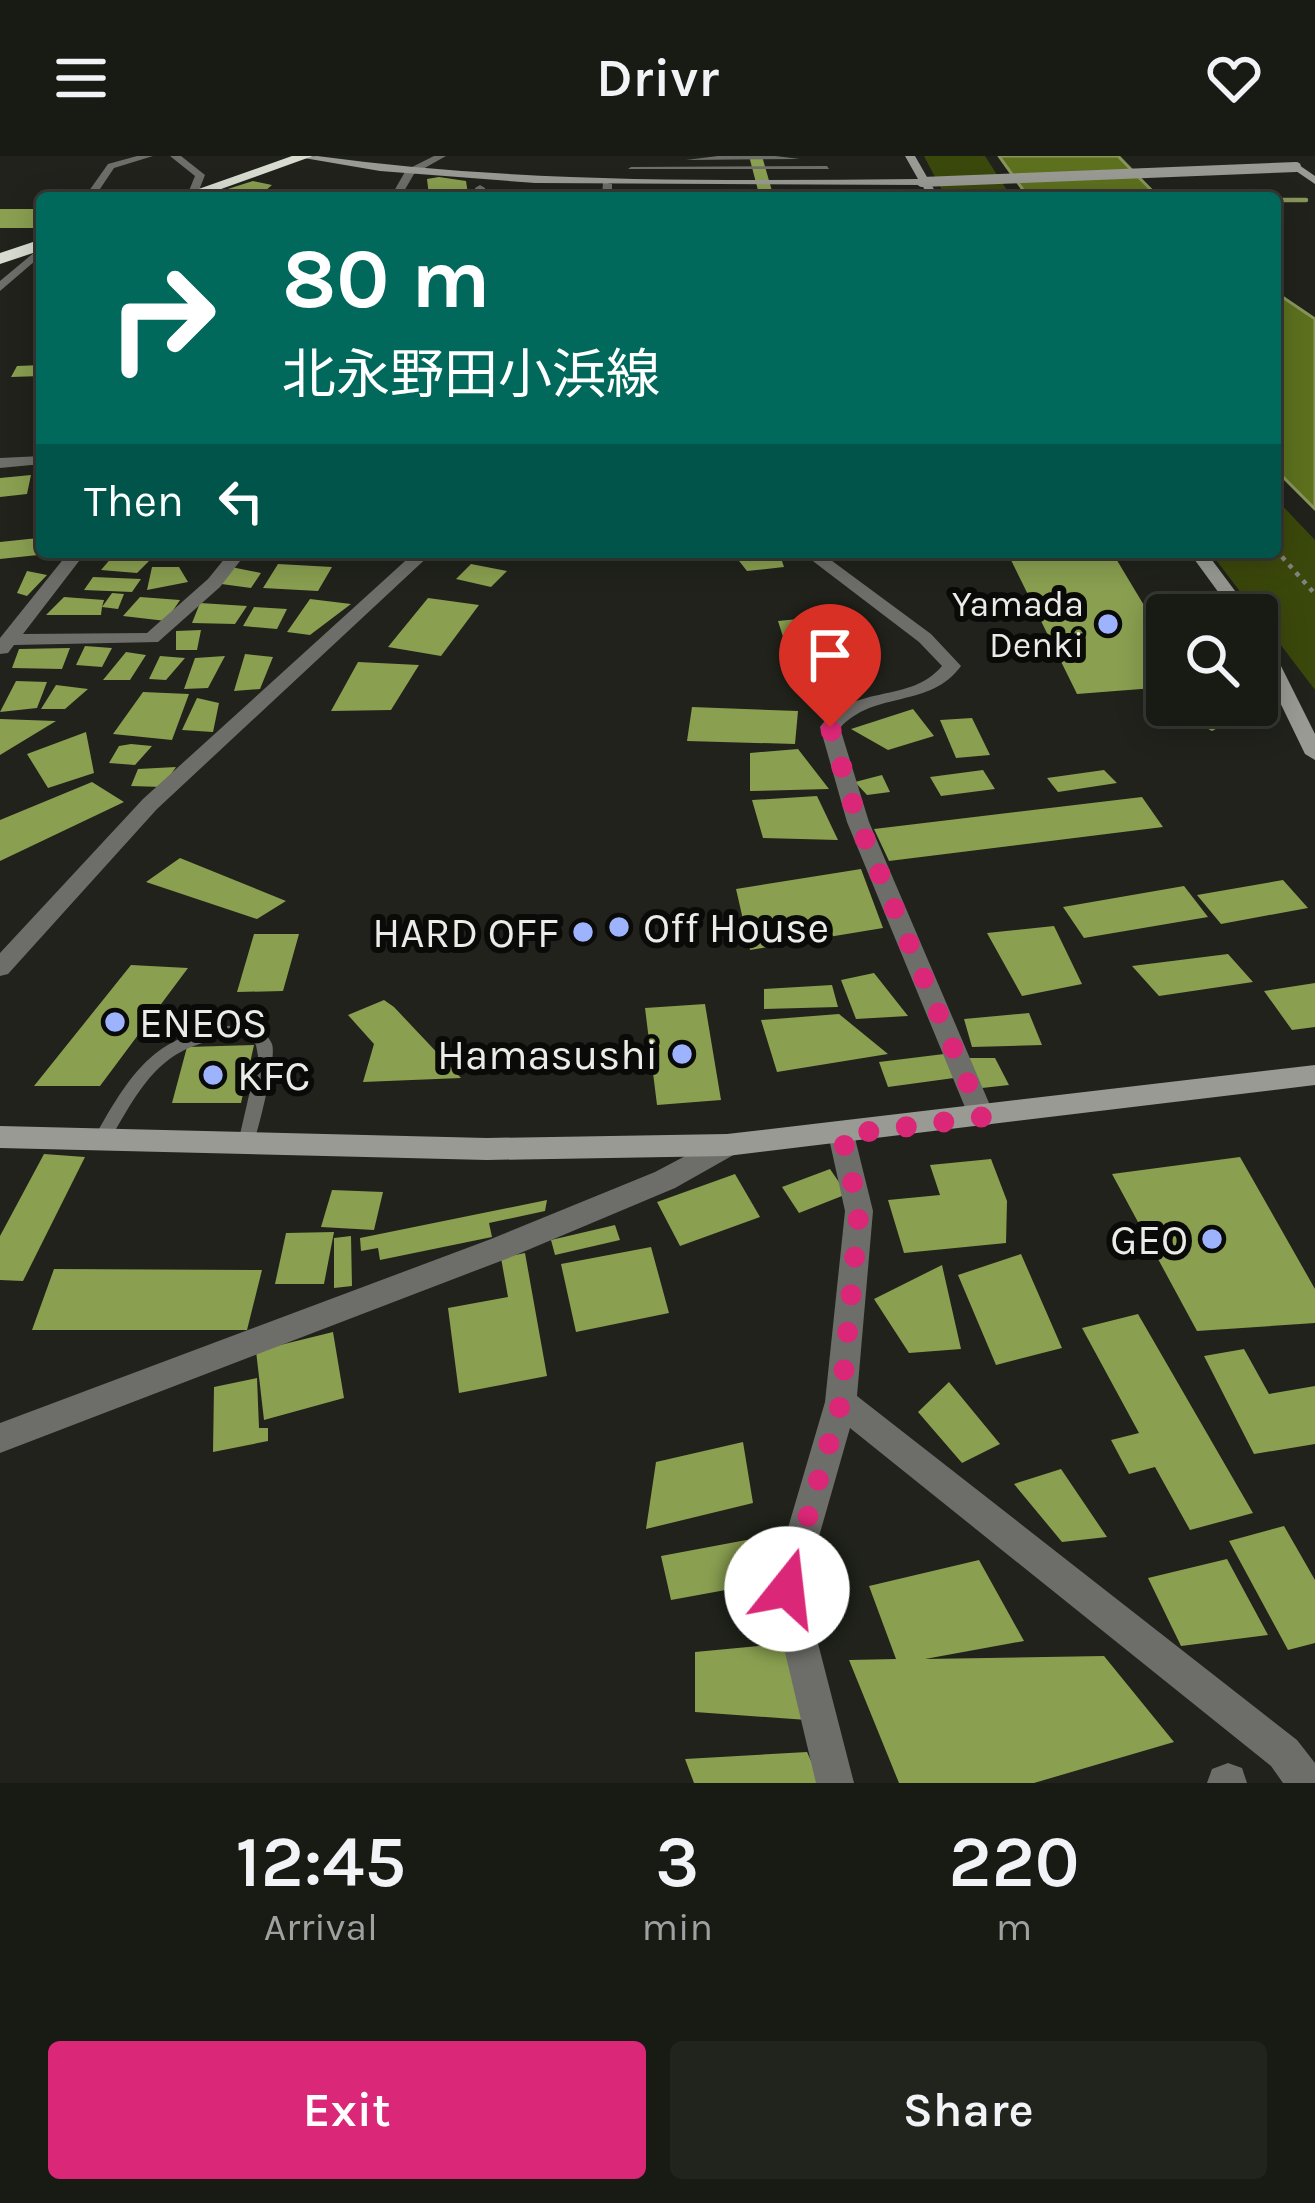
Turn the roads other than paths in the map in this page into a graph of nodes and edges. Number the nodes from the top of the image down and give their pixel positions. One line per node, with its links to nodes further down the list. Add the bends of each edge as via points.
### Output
1 (148, 156): 17 (street, via 111,166)
2 (175, 156): 18 (street, via 200,176)
3 (304, 156): 11 (street); 19 (highway)
4 (441, 156): 11 (street)
5 (910, 156): 13 (street)
6 (1283, 156): 7 (street)
7 (1296, 167): 8 (street); 12 (street); 13 (street, bridge)
8 (1315, 167)
9 (631, 169): 10 (lane)
10 (669, 169): 14 (lane, via 827,168); 16 (lane)
11 (410, 172): 15 (street); 20 (street)
12 (1315, 181)
13 (922, 182): 14 (street); 22 (street)
14 (833, 183): 16 (street)
15 (607, 184): 16 (street); 21 (street)
16 (671, 184)
17 (93, 192)
18 (191, 192)
19 (202, 192)
20 (398, 192)
21 (607, 192)
22 (930, 192)
23 (36, 249): 25 (highway)
24 (36, 254): 27 (street)
25 (0, 259)
26 (36, 269): 27 (street)
27 (18, 273): 28 (street); 29 (street)
28 (0, 276)
29 (0, 287)
30 (36, 460): 31 (street)
31 (0, 463)
32 (73, 558): 38 (street)
33 (234, 558): 38 (street, via 152,638)
34 (418, 558): 41 (street, via 150,804)
35 (817, 558): 43 (street, via 952,666 946,677 909,693 852,706 830,727 858,822)
36 (1201, 558): 37 (street)
37 (1228, 594)
38 (4, 646)
39 (1278, 679): 40 (street)
40 (1315, 754)
41 (0, 968)
42 (1315, 1075): 43 (street)
43 (982, 1117): 44 (street)
44 (842, 1135): 48 (street); 49 (street, via 859,1211)
45 (0, 1137): 46 (street)
46 (101, 1140): 47 (street); 47 (lane, via 140,1074 166,1048 219,1030 252,1030 265,1042)
47 (246, 1144): 48 (street)
48 (727, 1145): 50 (street, via 665,1180)
49 (841, 1402): 51 (street, via 787,1589); 52 (street, via 1284,1754)
50 (0, 1438)
51 (836, 1783)
52 (1306, 1783)

